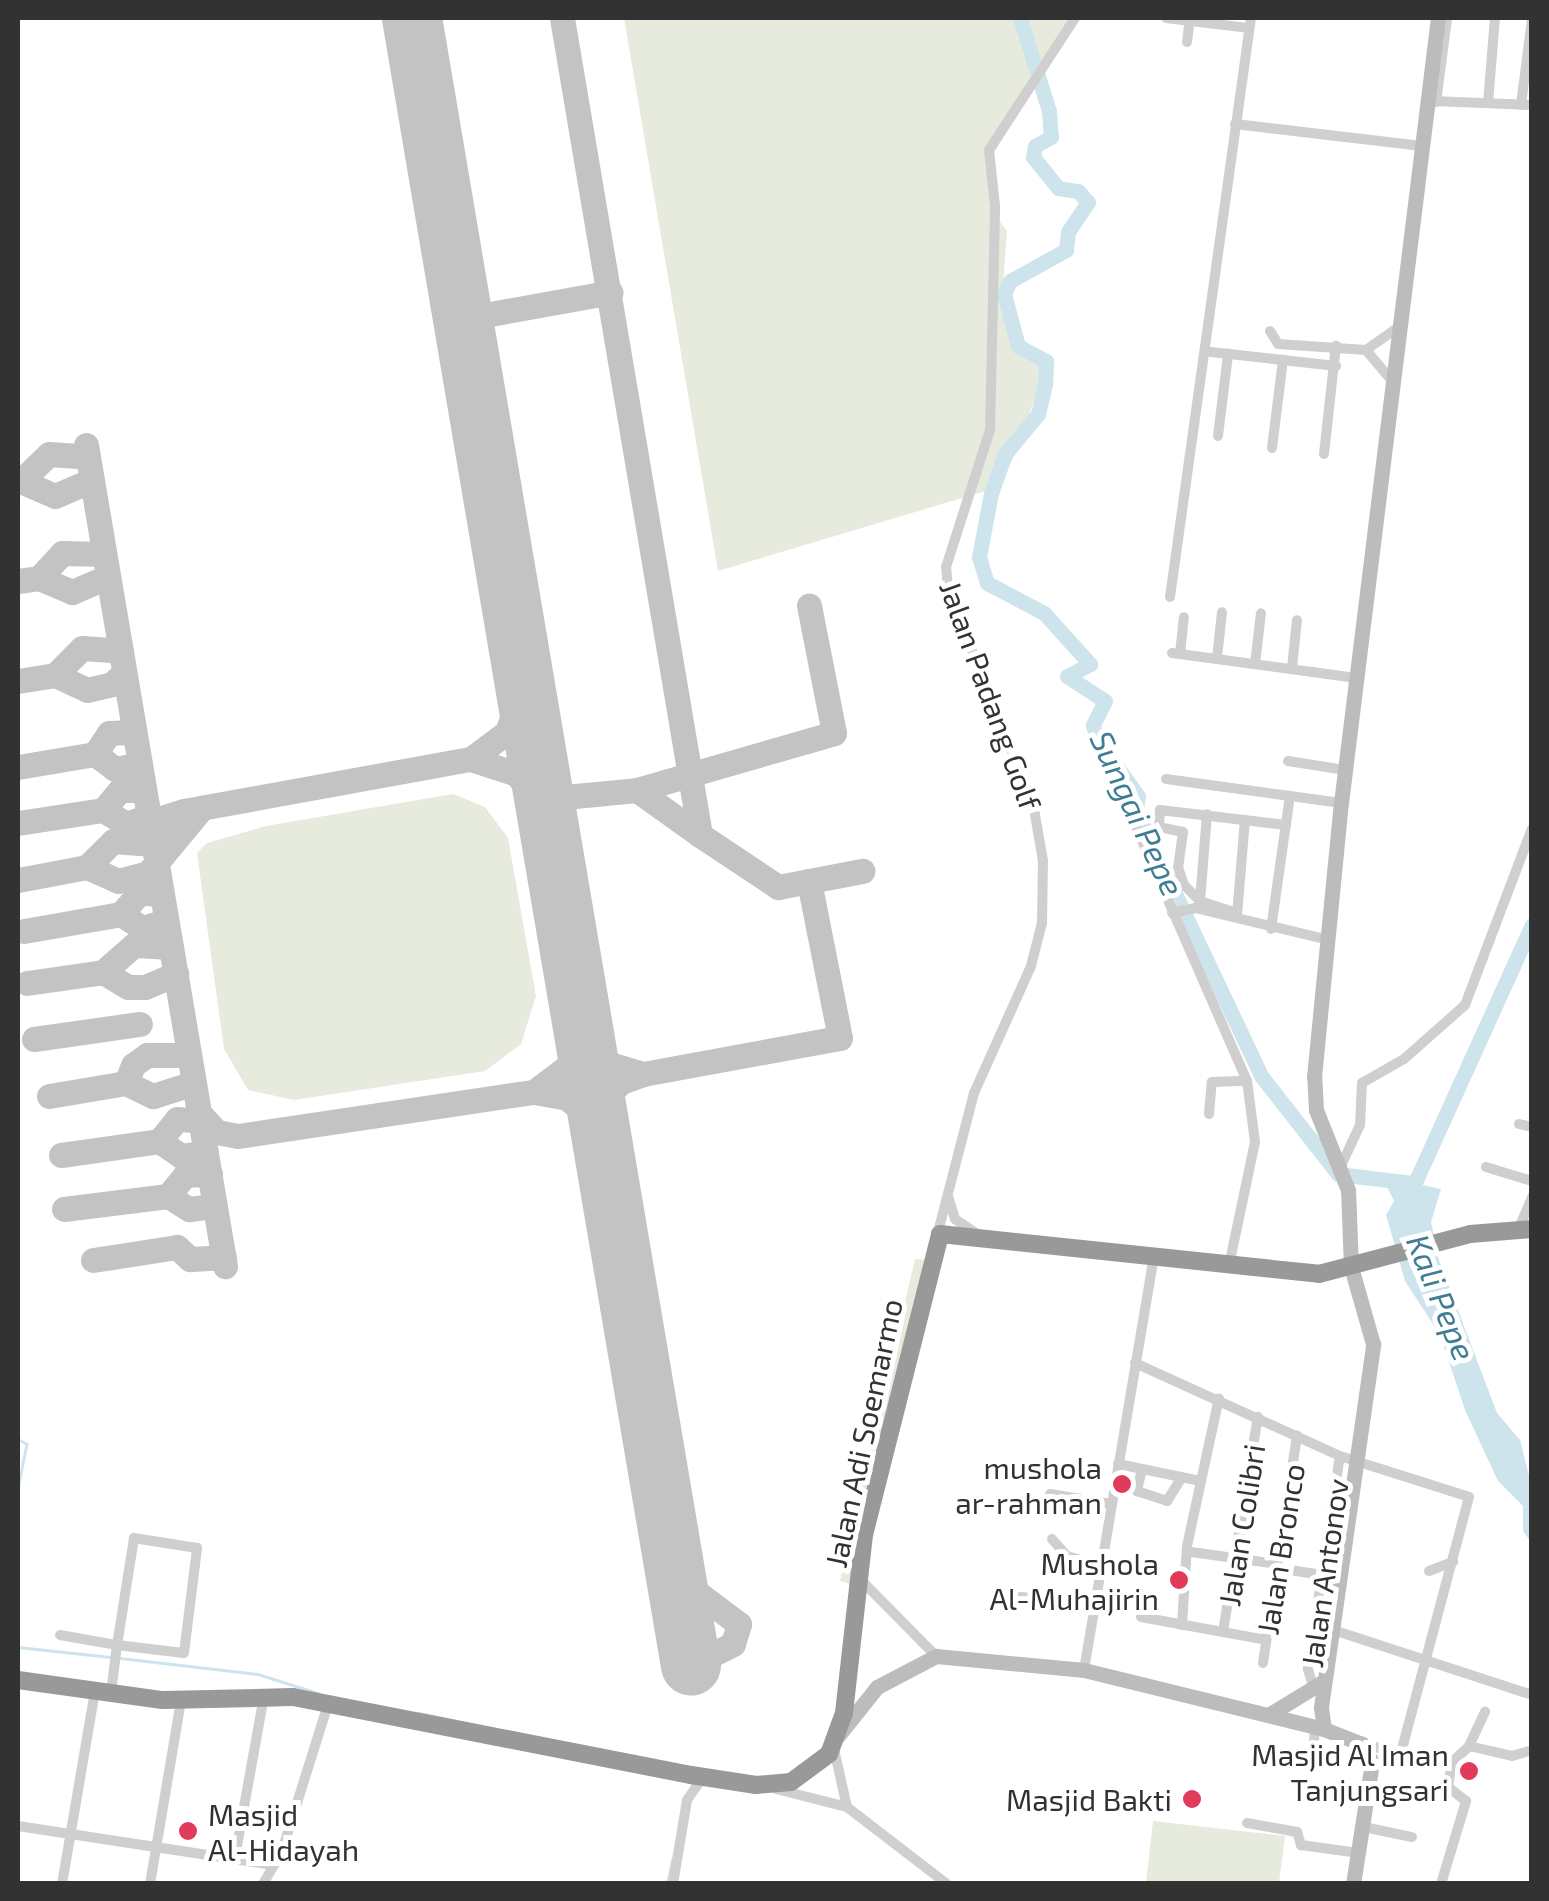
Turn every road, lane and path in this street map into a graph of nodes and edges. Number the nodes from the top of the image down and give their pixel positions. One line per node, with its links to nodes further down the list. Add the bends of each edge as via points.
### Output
1 (1074, 18): 54 (street, Jalan Padang Golf, via 990,150 990,430 950,542 946,576 1034,809 1044,861 1042,923 1031,966 974,1093)
2 (1166, 18): 6 (street)
3 (1438, 18): 13 (main road)
4 (1447, 18): 10 (street, via 1434,102)
5 (1495, 18): 10 (street)
6 (1190, 19): 8 (street); 9 (street)
7 (1532, 19): 11 (street)
8 (1250, 23): 12 (street)
9 (1187, 42)
10 (1488, 104): 11 (street)
11 (1526, 105)
12 (1235, 124): 13 (street); 26 (street)
13 (1422, 146): 14 (main road)
14 (1400, 326): 17 (street); 22 (main road)
15 (1270, 331): 16 (street, via 1278,344)
16 (1336, 346): 17 (street); 21 (street)
17 (1366, 350): 22 (street)
18 (1210, 352): 19 (street)
19 (1228, 354): 20 (street); 23 (street)
20 (1283, 360): 21 (street); 24 (street)
21 (1336, 366): 25 (street)
22 (1393, 382): 34 (main road)
23 (1218, 436)
24 (1272, 448)
25 (1324, 454)
26 (1170, 597)
27 (1222, 612): 31 (street)
28 (1261, 613): 32 (street)
29 (1184, 617): 31 (street, via 1176,654)
30 (1297, 620): 33 (street)
31 (1217, 658): 32 (street)
32 (1255, 664): 33 (street)
33 (1292, 668): 34 (street)
34 (1358, 678): 36 (main road)
35 (1288, 760): 36 (street)
36 (1345, 770): 39 (main road)
37 (1166, 779): 38 (street)
38 (1290, 796): 39 (street); 42 (street)
39 (1341, 802): 48 (main road)
40 (1207, 814): 41 (street); 45 (street); 45 (street, via 1160,810 1157,824 1183,832 1178,874)
41 (1245, 820): 42 (street); 46 (street)
42 (1286, 825): 47 (street)
43 (1136, 828): 45 (street)
44 (1532, 829): 52 (street, via 1464,1005 1404,1059 1362,1083 1360,1124)
45 (1186, 908): 46 (street); 49 (street)
46 (1237, 917): 47 (street)
47 (1271, 929): 48 (street)
48 (1325, 939): 52 (main road, via 1314,1099)
49 (1247, 1081): 50 (street, via 1212,1082); 60 (street, via 1255,1142)
50 (1209, 1114)
51 (1486, 1167): 53 (street)
52 (1341, 1170): 61 (main road, via 1348,1190)
53 (1532, 1180)
54 (947, 1190): 56 (street, Jalan Padang Golf); 58 (street, via 955,1219)
55 (1532, 1197): 57 (street)
56 (942, 1227): 58 (highway); 62 (highway, Jalan Adi Soemarmo)
57 (1525, 1229): 61 (highway, via 1470,1234)
58 (976, 1233): 59 (highway); 62 (highway, Jalan Adi Soemarmo, via 942,1248)
59 (1154, 1256): 60 (highway); 63 (street)
60 (1229, 1266): 61 (highway, via 1319,1274)
61 (1350, 1267): 68 (main road, via 1372,1344)
62 (928, 1272): 85 (highway, Jalan Adi Soemarmo)
63 (1135, 1364): 64 (street); 69 (street)
64 (1219, 1398): 65 (street); 74 (street)
65 (1258, 1417): 66 (street); 79 (street, Jalan Colibri)
66 (1298, 1436): 67 (street); 82 (street, Jalan Bronco)
67 (1340, 1456): 68 (street); 72 (street, Jalan Antonov)
68 (1359, 1462): 73 (main road); 80 (street, via 1468,1496)
69 (1118, 1464): 70 (street); 76 (street)
70 (1142, 1468): 71 (street); 71 (street, via 1137,1491 1167,1501)
71 (1182, 1477): 74 (street)
72 (1337, 1477): 73 (street); 84 (street, Jalan Antonov)
73 (1356, 1480): 84 (main road)
74 (1202, 1481): 78 (street)
75 (1050, 1494): 76 (street)
76 (1111, 1504): 81 (street)
77 (1052, 1539): 81 (street, via 1066,1556)
78 (1191, 1552): 79 (street); 89 (street)
79 (1235, 1558): 82 (street); 91 (street, Jalan Colibri)
80 (1453, 1562): 83 (street); 96 (street)
81 (1101, 1566): 87 (street)
82 (1278, 1566): 84 (street); 93 (street, Jalan Bronco)
83 (1429, 1571)
84 (1330, 1576): 90 (main road)
85 (858, 1578): 95 (street); 109 (highway, Jalan Adi Soemarmo)
86 (1020, 1597): 87 (street)
87 (1095, 1603): 98 (street)
88 (1142, 1617): 89 (street)
89 (1182, 1625): 91 (street)
90 (1322, 1626): 96 (street); 100 (main road)
91 (1223, 1632): 93 (street)
92 (60, 1635): 94 (street)
93 (1266, 1640): 97 (street, Jalan Bronco)
94 (116, 1650): 94 (street, via 186,1652 199,1556 192,1545 135,1536); 101 (street)
95 (936, 1656): 98 (main road); 109 (main road, via 877,1687)
96 (1426, 1660): 103 (street); 113 (street)
97 (1263, 1662)
98 (1084, 1670): 107 (main road)
99 (18, 1680): 101 (highway)
100 (1319, 1685): 107 (main road, via 1284,1711); 108 (main road)
101 (103, 1692): 104 (highway); 122 (street)
102 (264, 1696): 104 (highway); 105 (highway); 126 (street)
103 (1532, 1696)
104 (181, 1700): 124 (street)
105 (328, 1704): 116 (highway); 127 (street)
106 (1485, 1710): 111 (street)
107 (1256, 1713): 108 (main road)
108 (1320, 1728): 110 (main road); 114 (street, via 1313,1757)
109 (835, 1741): 117 (highway, via 805,1775); 118 (street)
110 (1362, 1744): 113 (street); 121 (main road, via 1372,1762)
111 (1469, 1746): 112 (street, via 1512,1756); 115 (street)
112 (1529, 1751)
113 (1401, 1753): 115 (street)
114 (1338, 1760)
115 (1452, 1763): 134 (street, via 1448,1786 1466,1801)
116 (692, 1775): 117 (highway); 131 (street)
117 (756, 1785): 118 (street)
118 (847, 1806): 132 (street)
119 (1247, 1823): 125 (street, via 1296,1832 1299,1844)
120 (18, 1826): 122 (street)
121 (1364, 1827): 123 (street); 125 (main road)
122 (72, 1832): 124 (street); 128 (street)
123 (1412, 1837)
124 (157, 1846): 126 (street); 129 (street)
125 (1359, 1853): 133 (main road)
126 (235, 1857): 127 (street)
127 (274, 1864): 130 (street)
128 (62, 1884)
129 (150, 1884)
130 (263, 1884)
131 (674, 1884)
132 (947, 1884)
133 (1353, 1884)
134 (1441, 1884)

